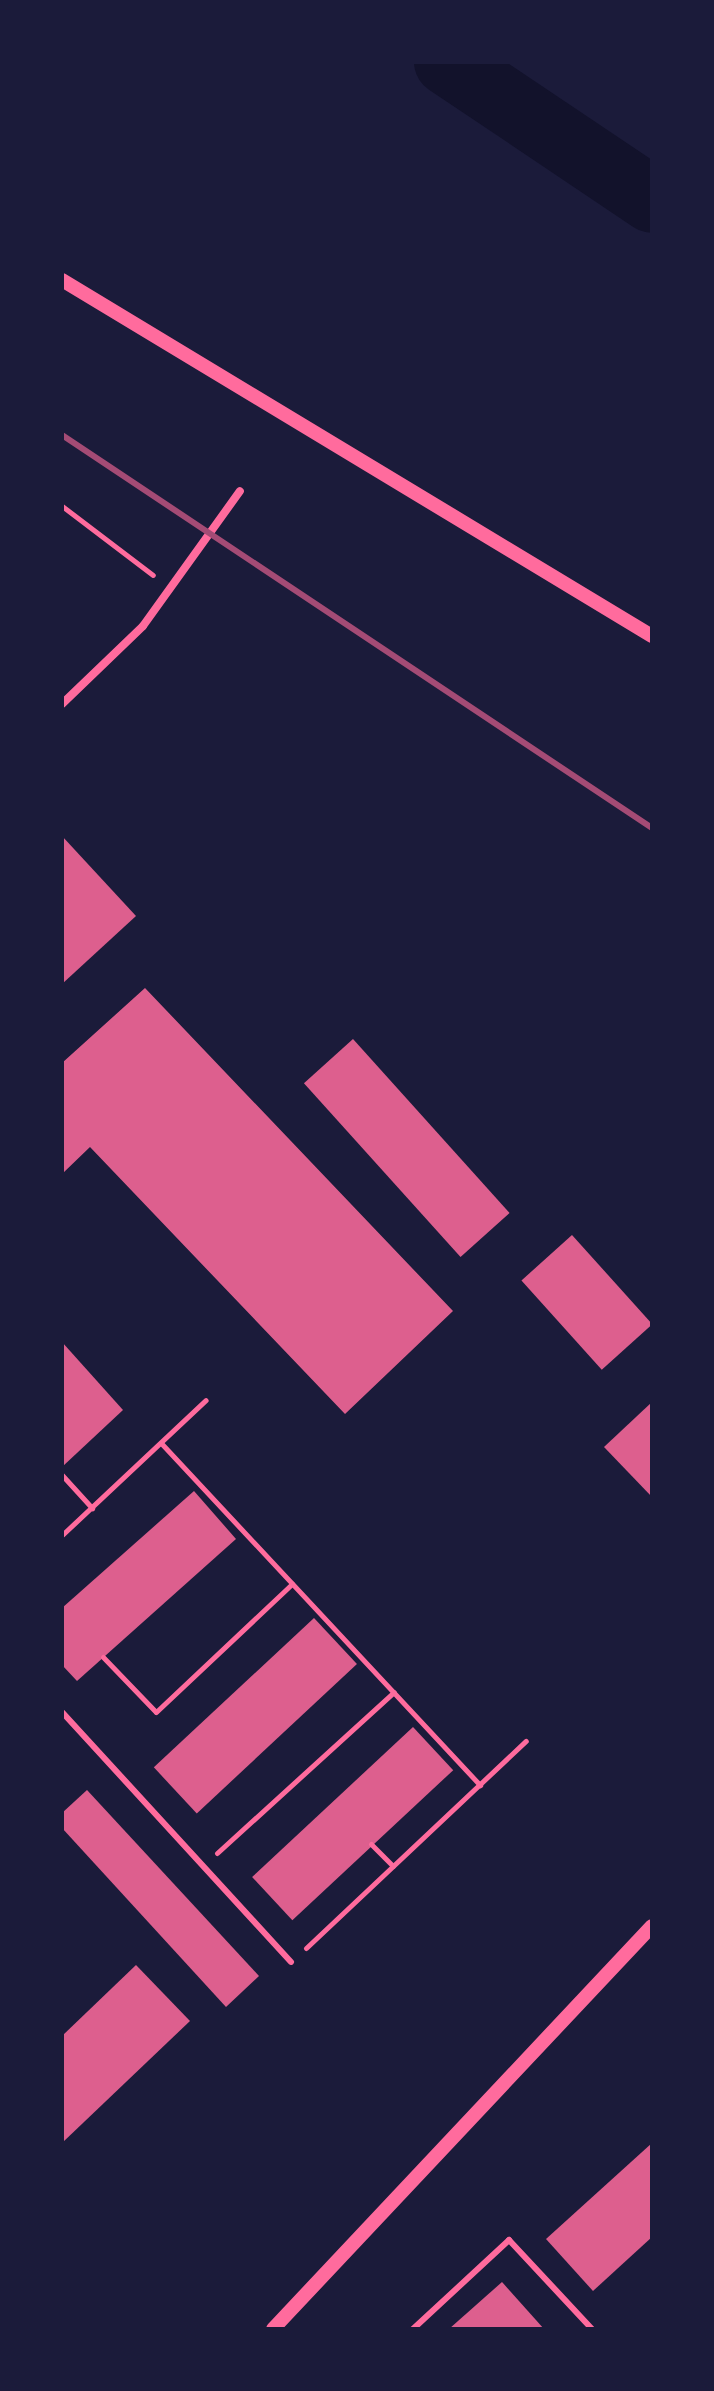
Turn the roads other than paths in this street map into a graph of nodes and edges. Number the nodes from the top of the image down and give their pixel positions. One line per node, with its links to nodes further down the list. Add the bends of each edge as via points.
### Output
1 (62, 280): 3 (street)
2 (240, 491): 4 (street, via 126,647)
3 (652, 636)
4 (62, 704)
5 (62, 1712): 7 (lane)
6 (652, 1926): 8 (street)
7 (291, 1962)
8 (273, 2329)
9 (413, 2329): 10 (lane, via 509,2240)
10 (592, 2329)

